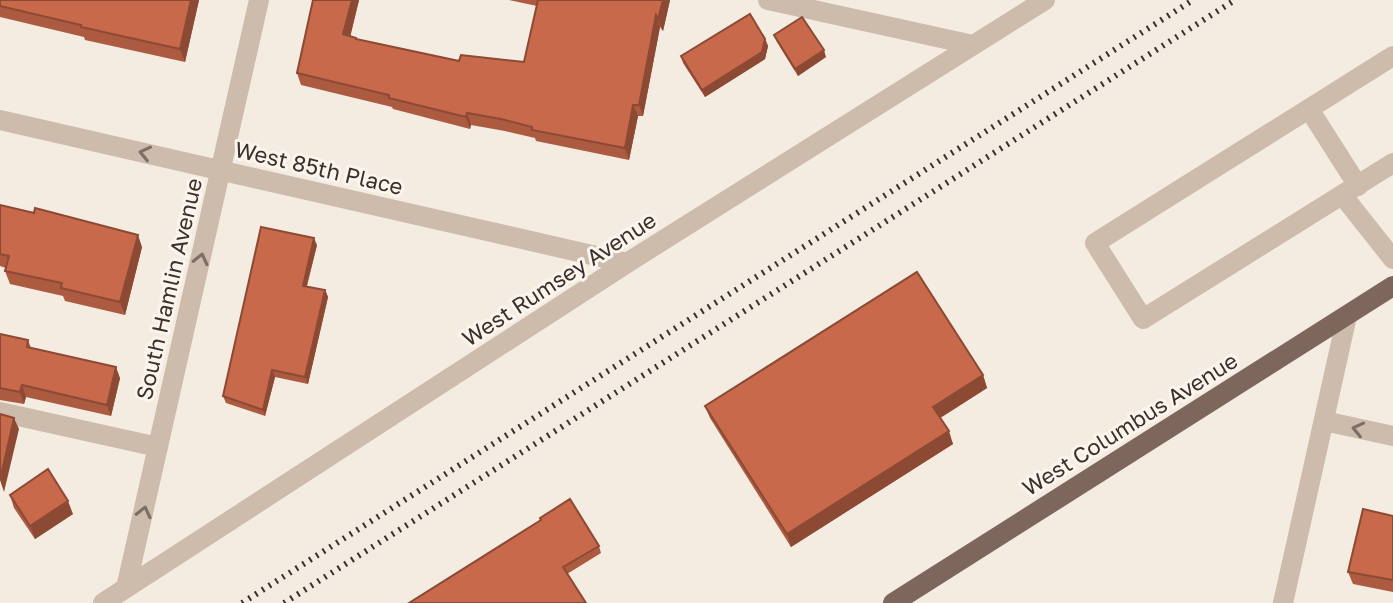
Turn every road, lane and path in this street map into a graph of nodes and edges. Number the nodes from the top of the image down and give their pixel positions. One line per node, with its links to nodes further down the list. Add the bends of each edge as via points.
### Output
1 (259, 0): 9 (street, South Hamlin Avenue)
2 (768, 0): 4 (street)
3 (1045, 0): 4 (street, West Rumsey Avenue)
4 (973, 45): 12 (street, West Rumsey Avenue)
5 (1393, 56): 6 (street)
6 (1309, 109): 10 (street); 10 (street, via 1095,243 1143,319)
7 (0, 120): 9 (street, West 85th Place, one-way to 7)
8 (1393, 163): 10 (street)
9 (221, 170): 12 (street, West 85th Place); 18 (street, South Hamlin Avenue, one-way to 9)
10 (1350, 191): 11 (street)
11 (1393, 259)
12 (627, 263): 19 (street, West Rumsey Avenue)
13 (1393, 286): 14 (main road, West Columbus Avenue)
14 (1347, 316): 16 (street); 21 (main road, West Columbus Avenue)
15 (0, 412): 18 (street)
16 (1324, 421): 17 (street, one-way to 16); 22 (street)
17 (1393, 436)
18 (158, 447): 19 (street, South Hamlin Avenue, one-way to 18)
19 (126, 588): 20 (street, West Rumsey Avenue)
20 (103, 603)
21 (893, 603)
22 (1283, 603)

